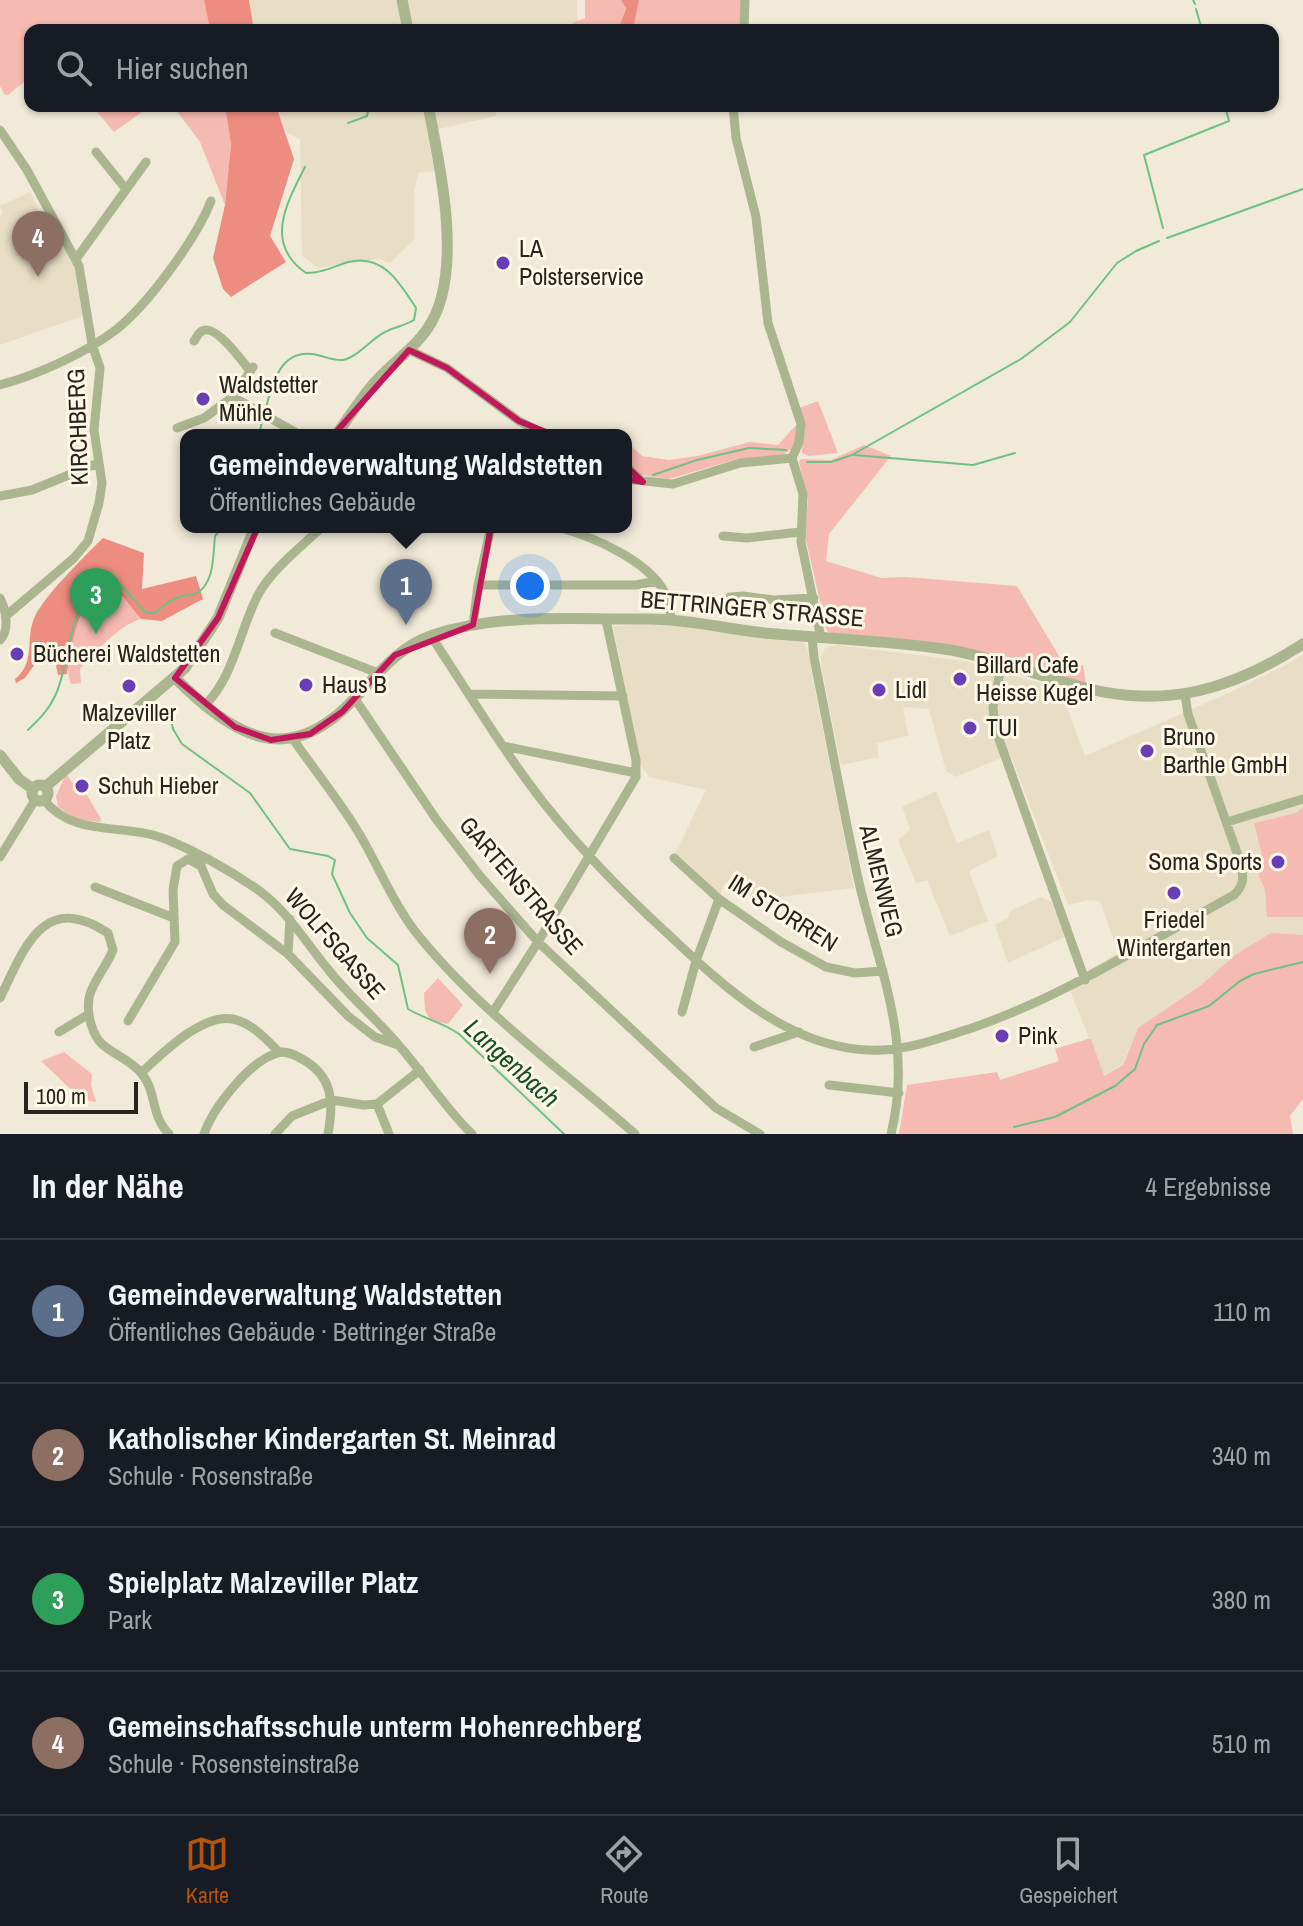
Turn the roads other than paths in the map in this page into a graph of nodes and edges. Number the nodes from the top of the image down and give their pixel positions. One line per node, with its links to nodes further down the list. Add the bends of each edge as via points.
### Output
1 (402, 0): 3 (street)
2 (745, 0): 4 (street)
3 (407, 24)
4 (744, 24)
5 (429, 112): 15 (street, via 445,199 443,294 431,323)
6 (734, 112): 22 (street, via 756,217 768,323 801,424)
7 (0, 130): 12 (street, KIRCHBERG)
8 (96, 152): 10 (street)
9 (146, 162): 10 (street)
10 (125, 188): 12 (street)
11 (211, 201): 14 (street, via 168,272 117,329)
12 (76, 259): 14 (street, KIRCHBERG)
13 (194, 341): 17 (street, via 202,331 214,332 252,369)
14 (92, 344): 16 (street); 23 (street, KIRCHBERG, via 100,368 94,430)
15 (409, 350): 20 (street, via 377,380); 21 (street, via 447,368)
16 (0, 385)
17 (233, 397): 18 (street, via 204,418); 19 (street)
18 (177, 428)
19 (290, 429)
20 (340, 429)
21 (534, 429)
22 (792, 458): 26 (street, via 740,463 673,484); 28 (street, ALMENWEG, via 803,494)
23 (98, 463): 27 (street, via 32,490); 39 (street, KIRCHBERG, via 101,493 88,541)
24 (632, 472): 26 (street)
25 (632, 480): 26 (street)
26 (643, 482)
27 (0, 496)
28 (800, 532): 33 (street); 38 (street, ALMENWEG)
29 (253, 533): 50 (street, via 218,618)
30 (316, 533): 55 (street, via 260,592 220,689)
31 (490, 533): 35 (street)
32 (576, 533): 34 (street, via 618,552)
33 (723, 536)
34 (657, 581): 35 (street); 40 (street, via 668,598)
35 (478, 585): 42 (street)
36 (730, 597): 38 (street)
37 (0, 598): 39 (street)
38 (814, 598): 45 (street, ALMENWEG)
39 (7, 615): 46 (street)
40 (671, 619): 41 (street, BETTRINGER STRASSE); 45 (street, BETTRINGER STRASSE)
41 (606, 620): 42 (street, BETTRINGER STRASSE); 53 (street)
42 (473, 625): 44 (street, BETTRINGER STRASSE)
43 (275, 633): 49 (street)
44 (431, 636): 49 (street, BETTRINGER STRASSE, via 395,655); 51 (street)
45 (817, 637): 48 (street, BETTRINGER STRASSE, via 950,650); 74 (street, ALMENWEG, via 814,658 858,878)
46 (0, 640)
47 (1303, 644): 52 (street, BETTRINGER STRASSE, via 1253,674)
48 (1002, 663): 52 (street, BETTRINGER STRASSE, via 1101,691); 75 (street, via 993,707 995,728)
49 (378, 673): 54 (street, BETTRINGER STRASSE)
50 (175, 678): 55 (street); 60 (street)
51 (469, 694): 53 (street); 57 (street)
52 (1185, 695): 62 (street)
53 (623, 696): 59 (street)
54 (355, 699): 56 (street, BETTRINGER STRASSE, via 326,725); 71 (street, GARTENSTRASSE, via 436,819)
55 (204, 706): 56 (street, via 256,736)
56 (293, 739): 77 (street, via 359,833 415,931)
57 (503, 746): 59 (street); 64 (street)
58 (0, 756): 60 (street)
59 (636, 773): 64 (street)
60 (39, 794): 63 (street); 66 (street, WOLFSGASSE, via 73,823 152,835)
61 (1303, 799): 62 (street)
62 (1227, 822): 75 (street, via 1243,874 1241,889)
63 (0, 857)
64 (590, 858): 71 (street); 73 (street)
65 (674, 858): 68 (street, IM STORREN)
66 (202, 862): 69 (street, via 188,859 177,866); 70 (street, WOLFSGASSE, via 268,896); 72 (street, via 218,900)
67 (95, 887): 69 (street)
68 (719, 899): 73 (street); 74 (street, IM STORREN, via 826,967)
69 (174, 918): 80 (street, via 175,942)
70 (290, 919): 72 (street); 83 (street, WOLFSGASSE)
71 (538, 942): 77 (street); 100 (street, GARTENSTRASSE, via 716,1108)
72 (288, 954): 83 (street, via 348,1016 375,1037)
73 (696, 961): 78 (street); 82 (street, via 742,1000)
74 (883, 971): 85 (street, ALMENWEG)
75 (1085, 980): 85 (street, via 1005,1017)
76 (0, 998): 79 (street, via 38,929 71,917 99,927 112,942 113,950 89,994)
77 (493, 1012): 99 (street)
78 (682, 1012)
79 (89, 1014): 81 (street); 88 (street, via 98,1041)
80 (128, 1021)
81 (59, 1032)
82 (799, 1032): 84 (street); 85 (street, via 851,1048)
83 (400, 1046): 87 (street, WOLFSGASSE)
84 (754, 1047)
85 (899, 1048): 90 (street, ALMENWEG)
86 (279, 1052): 88 (street, via 249,1025 214,1020 180,1039); 91 (street, via 318,1069); 94 (street, via 222,1098)
87 (420, 1070): 92 (street); 98 (street, WOLFSGASSE)
88 (141, 1073): 93 (street, via 159,1124)
89 (829, 1085): 90 (street)
90 (899, 1093): 101 (street, ALMENWEG)
91 (332, 1100): 92 (street); 95 (street, via 292,1116); 96 (street)
92 (377, 1104): 97 (street)
93 (169, 1134)
94 (204, 1134)
95 (275, 1134)
96 (328, 1134)
97 (389, 1134)
98 (472, 1134)
99 (635, 1134)
100 (760, 1134)
101 (891, 1134)

